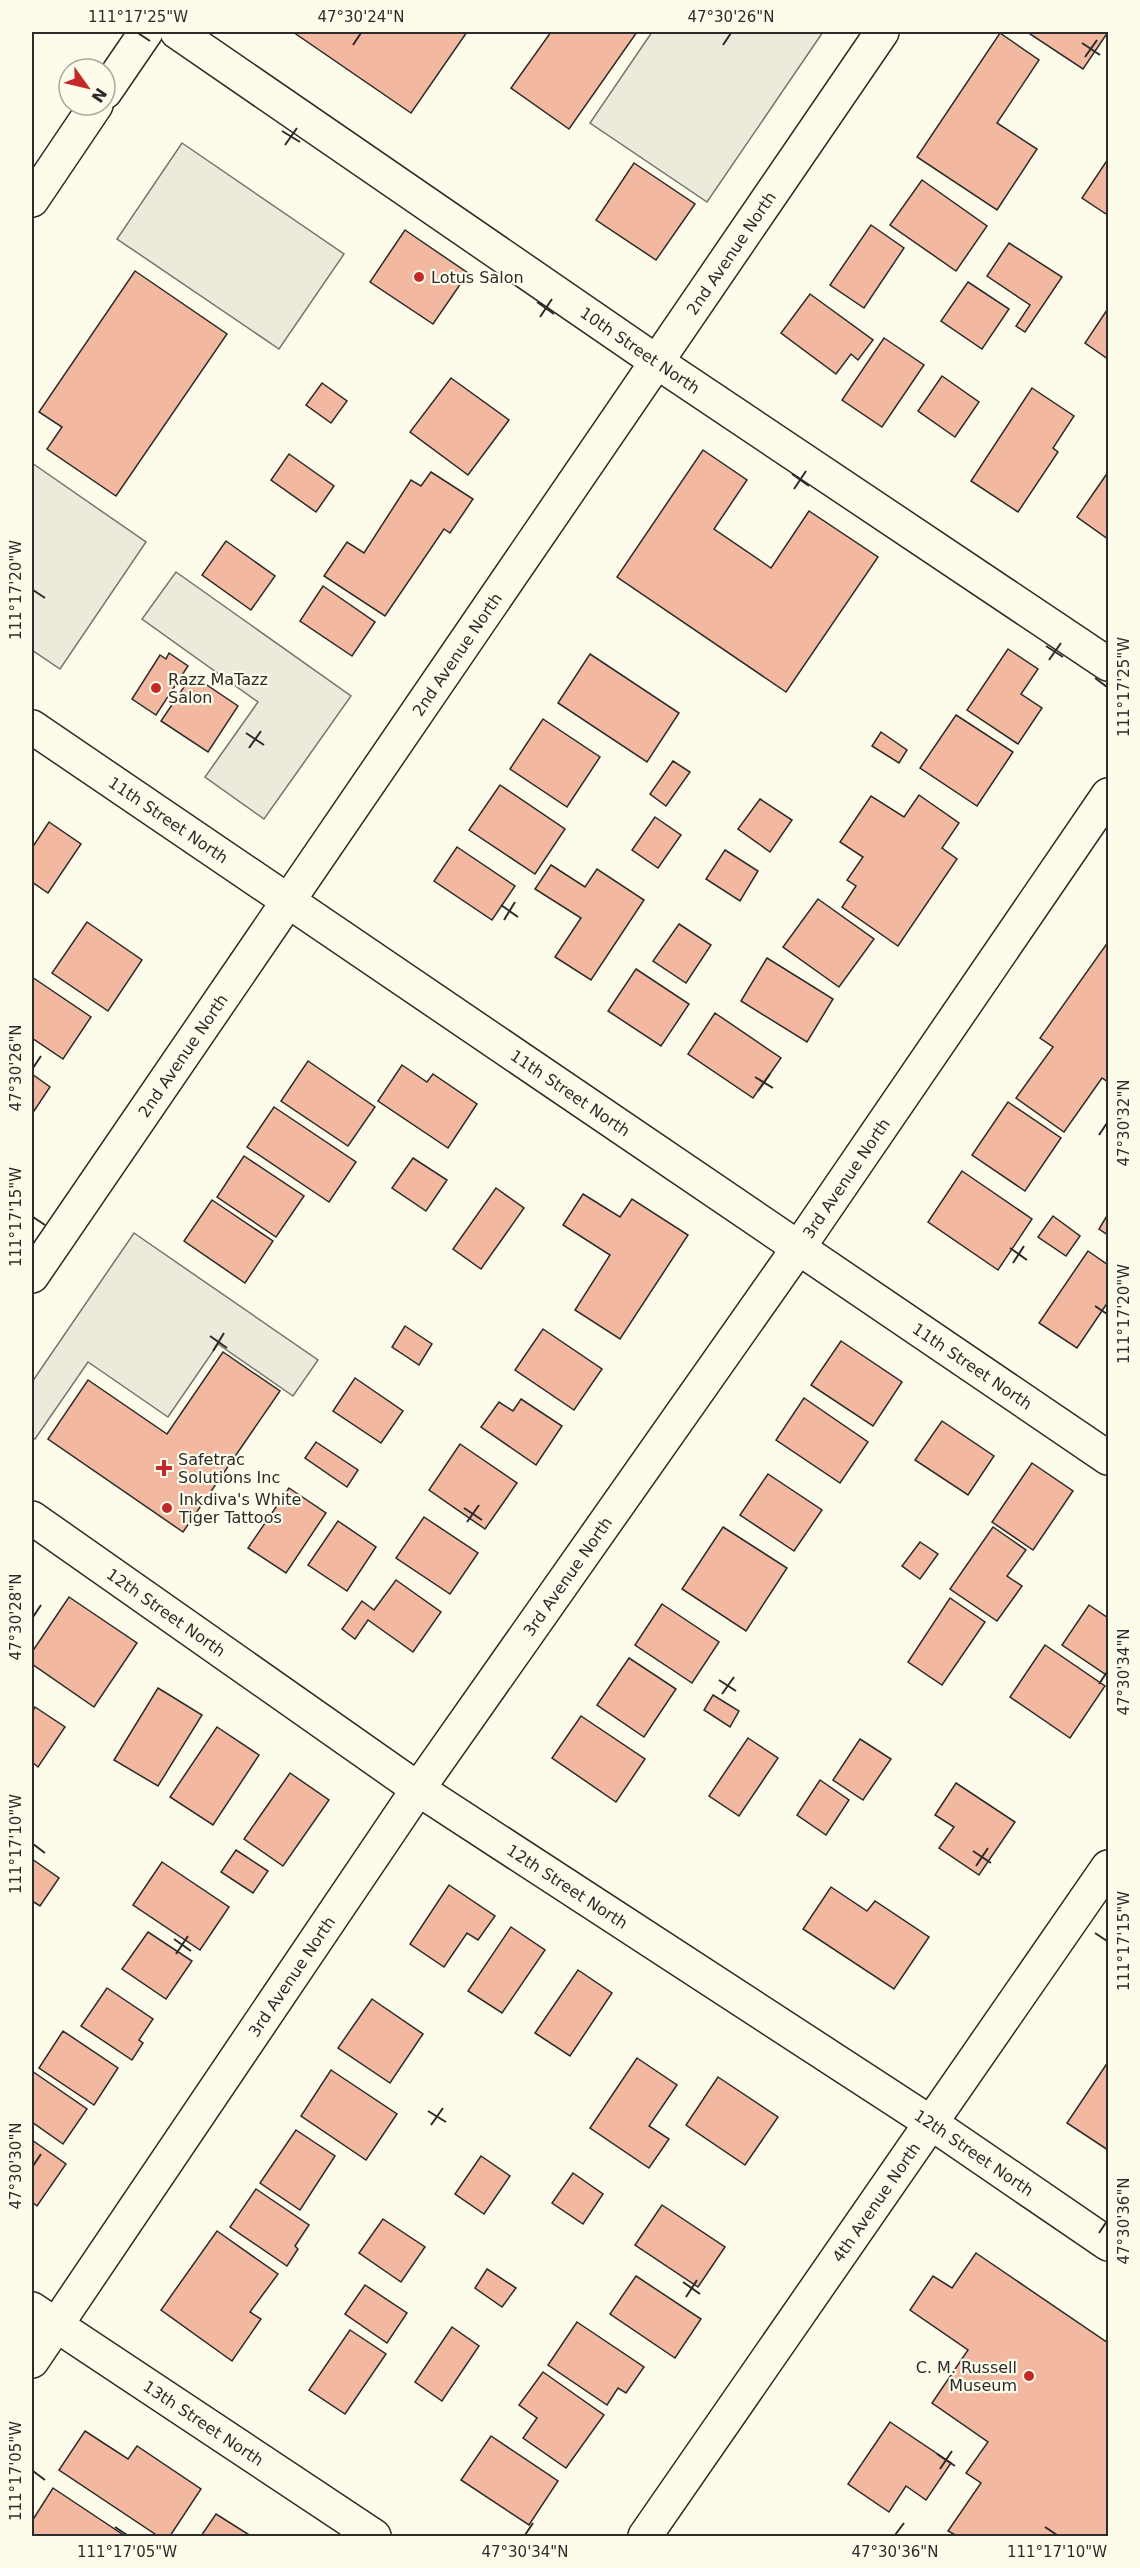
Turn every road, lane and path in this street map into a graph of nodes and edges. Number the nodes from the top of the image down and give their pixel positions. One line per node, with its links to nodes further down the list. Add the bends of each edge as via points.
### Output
1 (146, 32): 4 (street)
2 (177, 32): 7 (street, 10th Street North)
3 (882, 32): 7 (street, 2nd Avenue North)
4 (117, 74)
5 (88, 117): 6 (street)
6 (32, 200)
7 (657, 362): 8 (street, 10th Street North); 11 (street, 2nd Avenue North)
8 (1108, 664)
9 (32, 727): 11 (street, 11th Street North)
10 (1108, 795): 12 (street, 3rd Avenue North)
11 (289, 900): 12 (street, 11th Street North); 13 (street, 2nd Avenue North)
12 (799, 1247): 14 (street, 11th Street North); 16 (street, 3rd Avenue North)
13 (32, 1276)
14 (1108, 1458)
15 (32, 1518): 16 (street, 12th Street North)
16 (418, 1789): 18 (street, 12th Street North); 20 (street, 3rd Avenue North)
17 (1108, 1867): 18 (street, 4th Avenue North)
18 (931, 2123): 19 (street, 12th Street North); 23 (street, 4th Avenue North)
19 (1108, 2244)
20 (44, 2318): 21 (street, 3rd Avenue North); 22 (street, 13th Street North)
21 (32, 2361)
22 (374, 2536)
23 (645, 2536)

